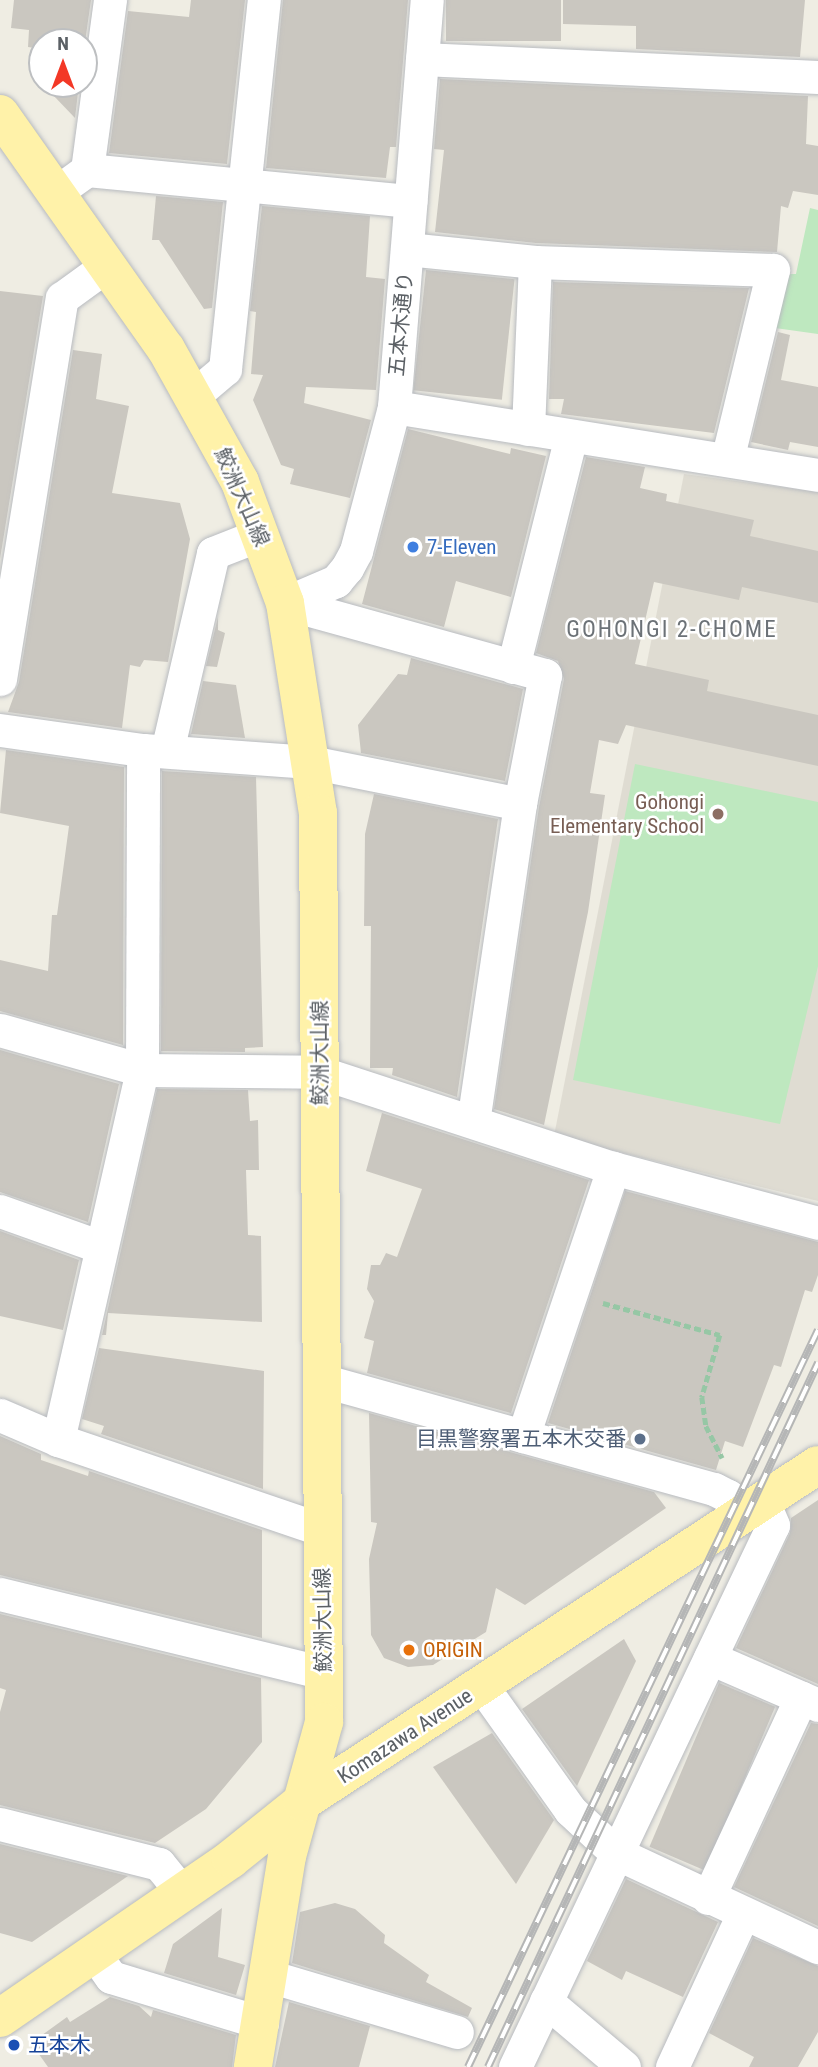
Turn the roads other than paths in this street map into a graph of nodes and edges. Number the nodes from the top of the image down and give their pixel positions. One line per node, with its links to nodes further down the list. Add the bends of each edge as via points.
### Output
1 (110, 0): 7 (street)
2 (264, 0): 8 (street)
3 (427, 0): 4 (street, 五本木通り)
4 (422, 59): 5 (street); 10 (street, 五本木通り)
5 (817, 72)
6 (0, 114): 9 (main road, 鮫洲大山線)
7 (87, 170): 8 (street); 9 (street)
8 (246, 186): 10 (street); 14 (street, via 225,369)
9 (55, 193): 13 (main road, 鮫洲大山線)
10 (411, 201): 11 (street, 五本木通り)
11 (407, 249): 12 (street); 15 (street, 五本木通り)
12 (535, 262): 16 (street); 18 (street, via 773,270)
13 (106, 266): 14 (main road, 鮫洲大山線, via 166,349); 23 (street, via 62,299)
14 (192, 397): 20 (main road, 鮫洲大山線, via 240,482)
15 (394, 407): 16 (street); 21 (street, 五本木通り, via 356,551 347,568 337,581)
16 (527, 429): 17 (street)
17 (571, 436): 18 (street); 22 (street)
18 (727, 460): 19 (street)
19 (818, 475)
20 (259, 535): 21 (main road, 鮫洲大山線); 25 (street, via 213,553)
21 (285, 603): 22 (street); 26 (main road, 鮫洲大山線)
22 (513, 667): 27 (street, via 545,675)
23 (0, 679)
24 (0, 730): 25 (street)
25 (155, 750): 26 (street); 29 (street)
26 (310, 762): 27 (street); 30 (main road, 鮫洲大山線, via 317,813)
27 (520, 804): 31 (street)
28 (0, 1030): 29 (street)
29 (142, 1070): 30 (street); 35 (street)
30 (319, 1072): 31 (street); 36 (main road, 鮫洲大山線)
31 (473, 1121): 32 (street)
32 (613, 1168): 34 (street); 38 (street)
33 (0, 1211): 35 (street)
34 (818, 1223)
35 (101, 1247): 39 (street)
36 (321, 1380): 38 (street); 42 (main road, 鮫洲大山線)
37 (0, 1415): 39 (street)
38 (523, 1436): 41 (street)
39 (58, 1440): 42 (street)
40 (818, 1465): 41 (main road, Komazawa Avenue)
41 (743, 1503): 44 (street, via 773,1525); 46 (main road, Komazawa Avenue)
42 (322, 1530): 45 (main road, 鮫洲大山線)
43 (0, 1594): 45 (street)
44 (710, 1658): 47 (street); 50 (street)
45 (323, 1673): 48 (main road, 鮫洲大山線, via 324,1722)
46 (482, 1686): 48 (main road, Komazawa Avenue); 50 (street, via 570,1810)
47 (810, 1702): 52 (street)
48 (302, 1802): 51 (main road, Komazawa Avenue, via 231,1859); 56 (main road, 鮫洲大山線, via 287,1857)
49 (0, 1824): 51 (street, via 159,1864)
50 (616, 1853): 52 (street); 57 (street)
51 (181, 1891): 55 (main road, Komazawa Avenue)
52 (708, 1898): 53 (street)
53 (743, 1914): 54 (street); 64 (street)
54 (818, 1947)
55 (94, 1953): 58 (main road, Komazawa Avenue); 59 (street, via 111,1978)
56 (269, 1976): 59 (main road, 鮫洲大山線); 60 (street)
57 (546, 2001): 62 (street); 63 (street)
58 (0, 2018)
59 (262, 2023): 61 (main road, 鮫洲大山線)
60 (457, 2032)
61 (253, 2067)
62 (515, 2067)
63 (624, 2067)
64 (672, 2067)

